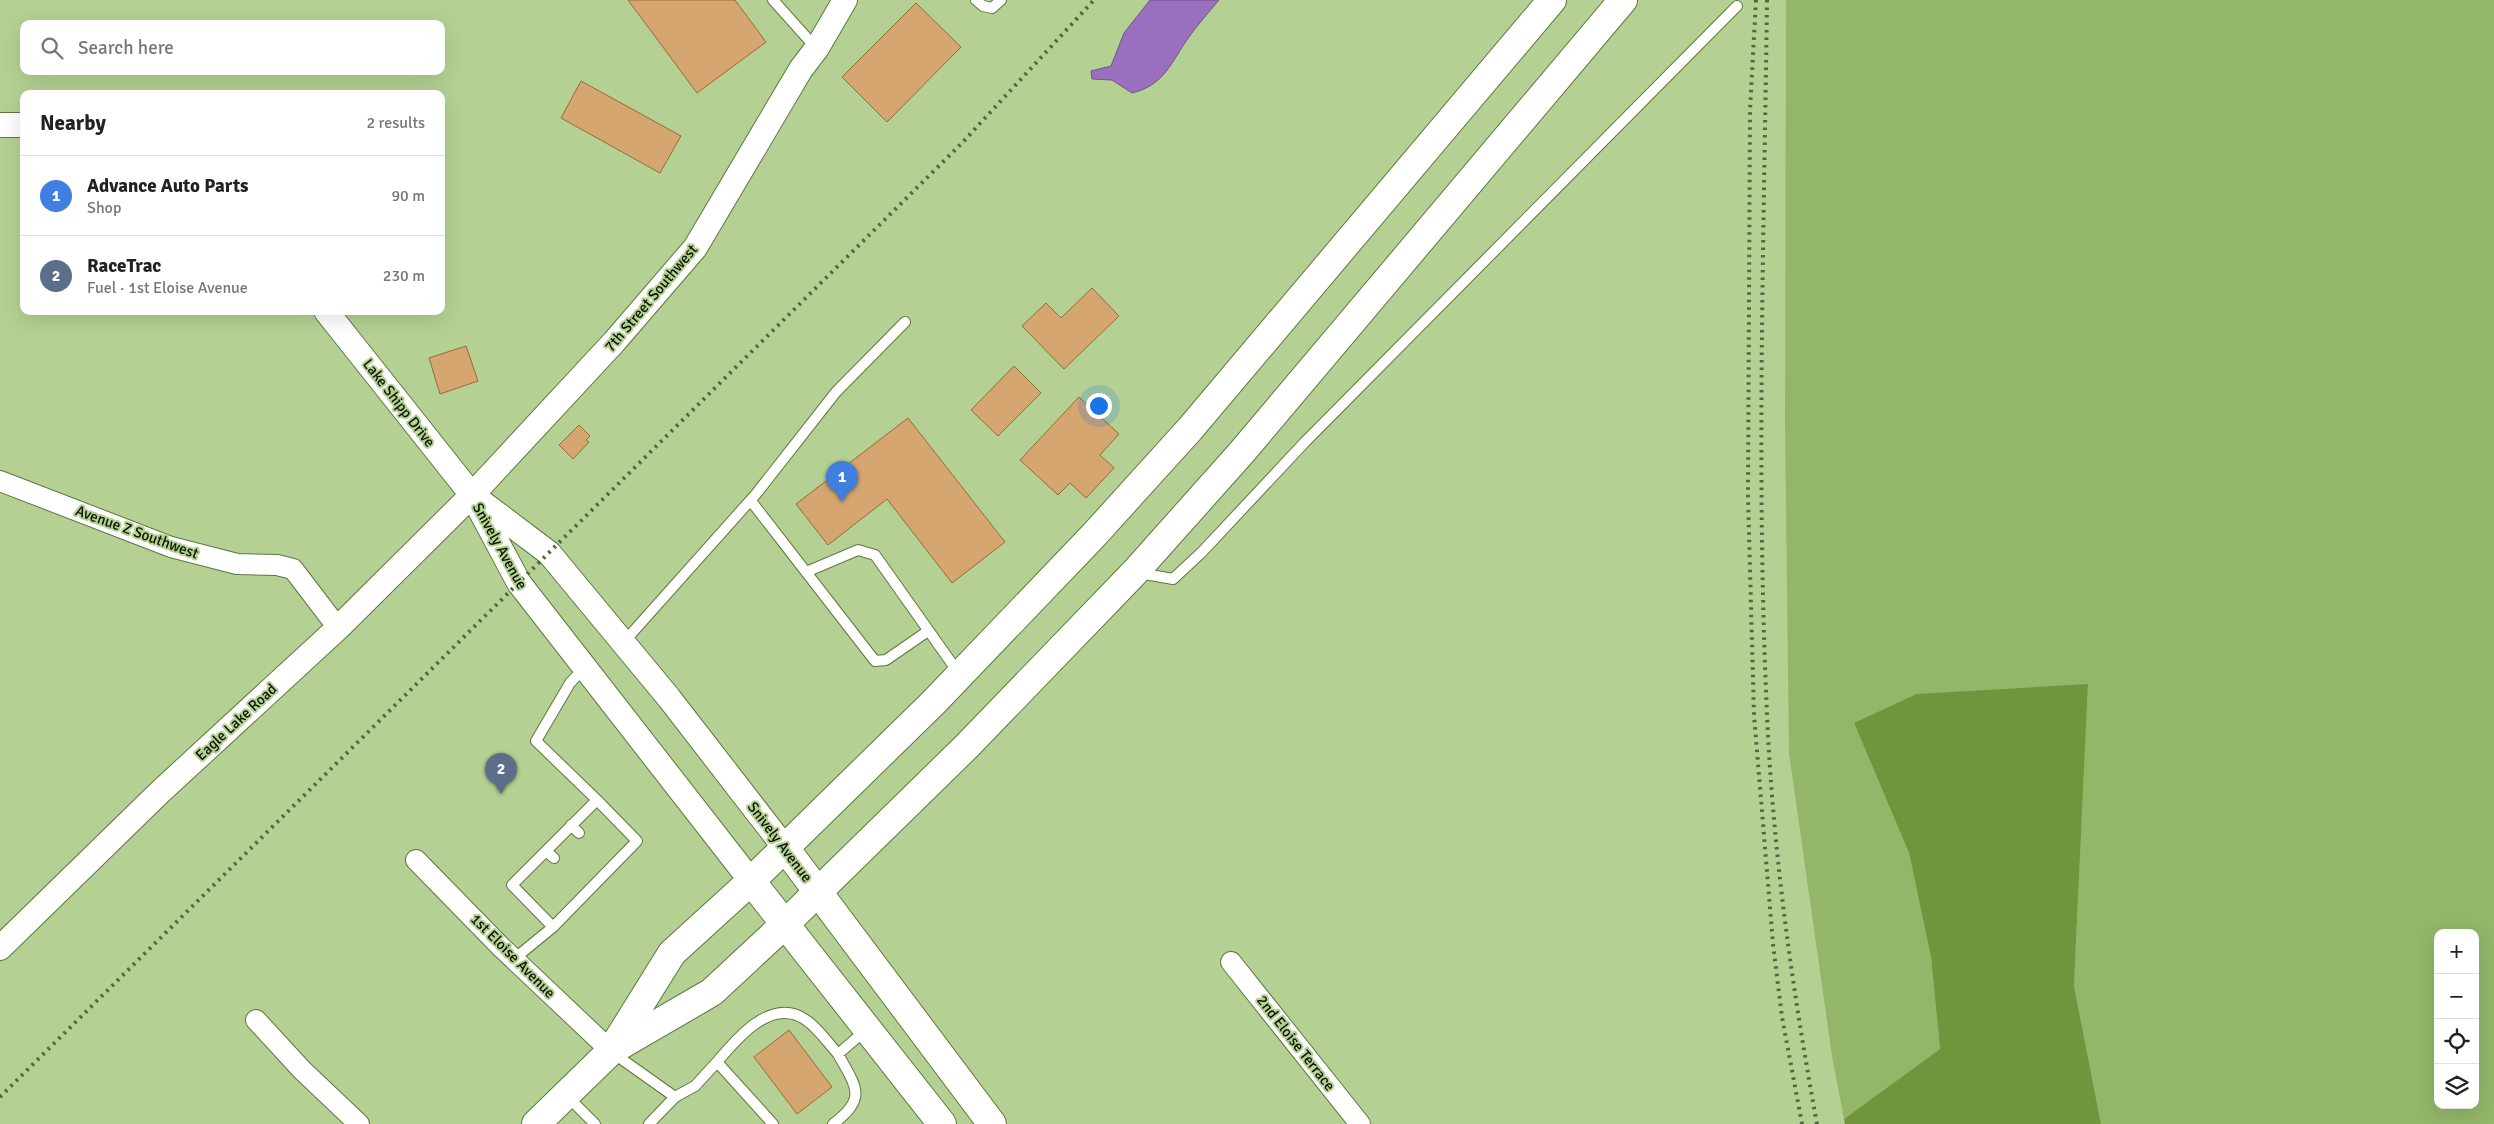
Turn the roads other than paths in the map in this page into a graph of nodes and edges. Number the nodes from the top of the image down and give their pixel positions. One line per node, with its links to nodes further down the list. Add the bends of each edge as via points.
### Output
1 (773, 0): 8 (lane)
2 (846, 0): 8 (street, 7th Street Southwest)
3 (976, 0): 4 (lane, via 992,8)
4 (1001, 0)
5 (1552, 0): 22 (main road, via 1190,429)
6 (1623, 0): 17 (main road, via 1242,452)
7 (1737, 6): 17 (lane, via 1304,444 1202,552 1173,579)
8 (817, 48): 14 (street, 7th Street Southwest, via 801,69 695,248 614,342)
9 (0, 125): 10 (street)
10 (20, 125)
11 (329, 315): 14 (street, Lake Shipp Drive)
12 (905, 322): 15 (lane, via 836,392)
13 (0, 481): 18 (street, Avenue Z Southwest, via 172,547 237,564 276,565 292,569)
14 (472, 495): 18 (street, Eagle Lake Road); 20 (street, Snively Avenue, via 549,553); 21 (street, Snively Avenue, via 519,583)
15 (751, 501): 16 (lane); 20 (lane)
16 (806, 572): 19 (lane, via 858,550 875,555); 19 (lane, via 875,661 886,660)
17 (1135, 572): 31 (main road, via 968,746)
18 (338, 628): 34 (street, Eagle Lake Road, via 160,792)
19 (928, 631): 22 (lane)
20 (623, 643): 26 (street, Snively Avenue)
21 (585, 667): 23 (lane, via 570,683 536,741); 30 (street, Snively Avenue)
22 (960, 675): 26 (main road)
23 (597, 800): 24 (lane); 33 (lane, via 637,841 583,889)
24 (571, 825): 25 (lane); 27 (lane)
25 (579, 833)
26 (785, 848): 30 (main road); 31 (main road, Snively Avenue)
27 (546, 851): 28 (lane); 33 (lane, via 512,885)
28 (554, 858)
29 (416, 860): 35 (street, 1st Eloise Avenue)
30 (751, 881): 32 (main road, Snively Avenue); 39 (main road, via 672,953)
31 (818, 892): 32 (main road); 51 (main road, Snively Avenue)
32 (784, 925): 38 (main road, Snively Avenue); 39 (main road, via 712,992)
33 (553, 927): 35 (lane)
34 (0, 948)
35 (514, 959): 39 (street, 1st Eloise Avenue)
36 (1231, 962): 52 (street, 2nd Eloise Terrace)
37 (256, 1020): 44 (street, via 302,1070)
38 (867, 1030): 40 (lane); 50 (main road, Snively Avenue)
39 (611, 1051): 42 (main road); 43 (lane)
40 (838, 1054): 41 (lane, via 807,1020 783,1012 754,1024); 49 (lane, via 855,1084 855,1095 849,1112)
41 (717, 1062): 43 (lane, via 695,1086); 48 (lane)
42 (565, 1095): 45 (main road); 46 (lane)
43 (675, 1097): 47 (lane)
44 (359, 1124)
45 (536, 1124)
46 (595, 1124)
47 (649, 1124)
48 (773, 1124)
49 (833, 1124)
50 (942, 1124)
51 (992, 1124)
52 (1360, 1124)

